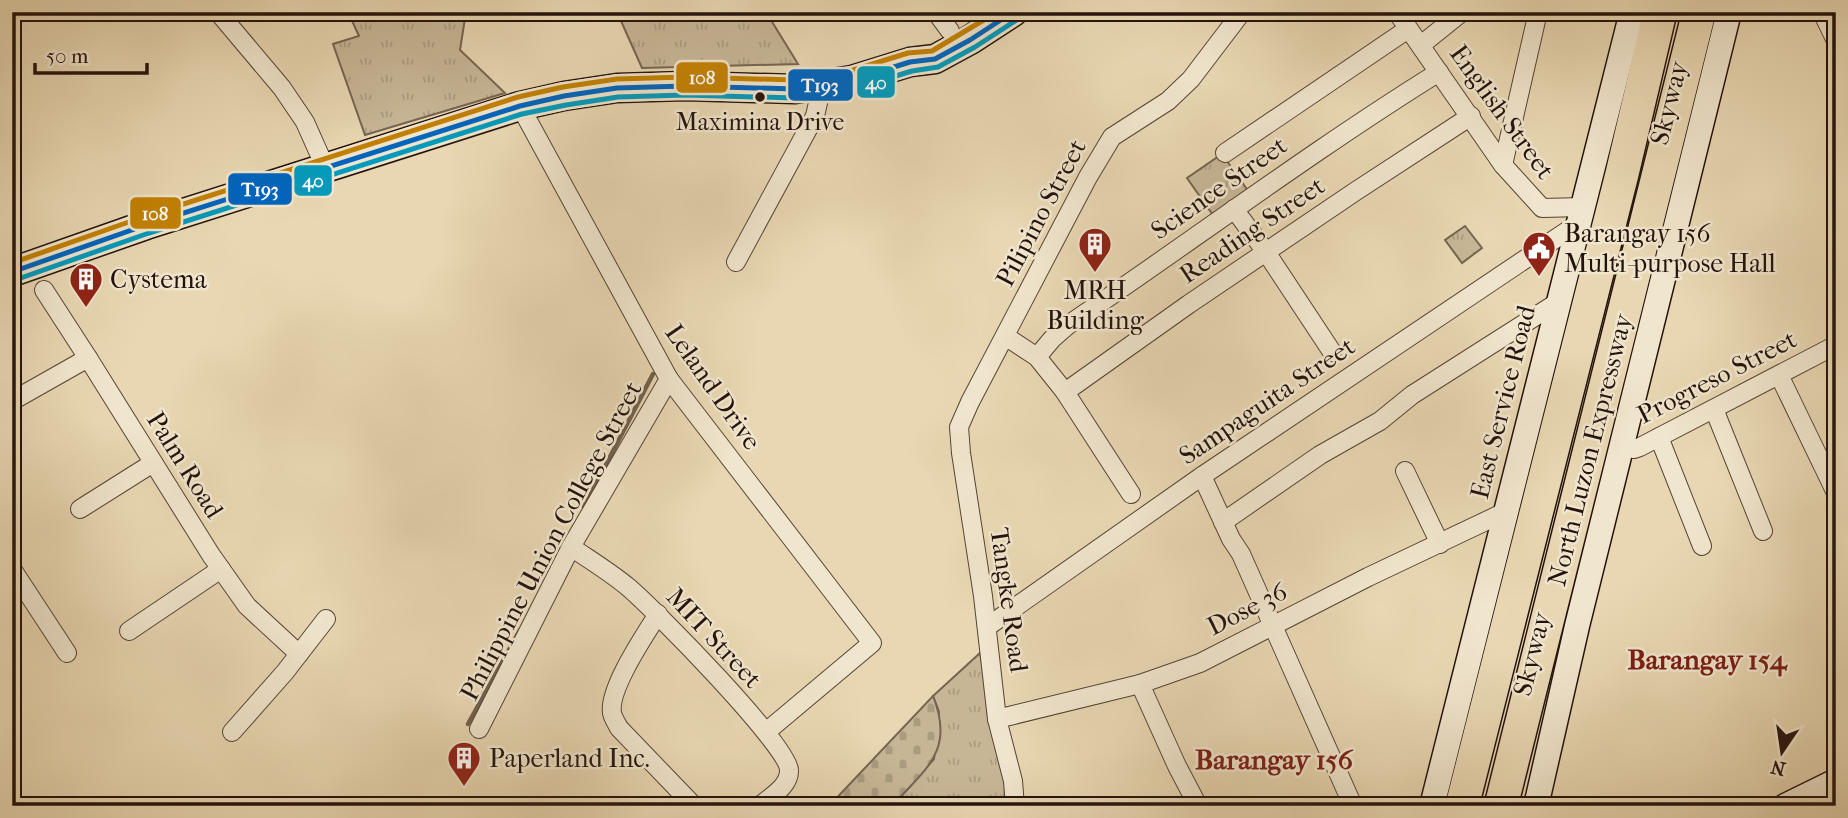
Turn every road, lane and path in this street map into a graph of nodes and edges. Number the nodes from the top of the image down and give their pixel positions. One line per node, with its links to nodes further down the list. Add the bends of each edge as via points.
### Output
1 (219, 12): 26 (street, via 282,88 305,122)
2 (981, 12): 15 (main road)
3 (1013, 12): 19 (main road, via 935,59)
4 (1242, 12): 34 (street, Pilipino Street, via 1191,79 1168,101 1112,137)
5 (1397, 12): 16 (street, English Street)
6 (1462, 12): 18 (street)
7 (1538, 12): 25 (street)
8 (1632, 12): 28 (street, East Service Road)
9 (1660, 12): 82 (highway, North Luzon Expressway)
10 (1668, 12): 83 (highway, Skyway)
11 (1692, 12): 84 (highway, Skyway)
12 (1699, 12): 85 (highway, North Luzon Expressway)
13 (1729, 12): 46 (street)
14 (1822, 12): 17 (street)
15 (943, 22): 19 (main road)
16 (1408, 29): 18 (street, English Street); 24 (street)
17 (1836, 41)
18 (1421, 45): 20 (street, English Street)
19 (910, 62): 21 (main road)
20 (1439, 72): 23 (street, English Street); 27 (street, Science Street)
21 (822, 85): 22 (main road, via 795,89 617,88); 30 (street, via 815,116)
22 (520, 106): 26 (main road); 40 (street, Leland Drive)
23 (1471, 116): 25 (street, English Street); 29 (street, Reading Street)
24 (1225, 153)
25 (1503, 165): 28 (street, English Street, via 1542,208)
26 (325, 167): 31 (main road)
27 (1234, 209): 29 (street); 37 (street, Science Street, via 1068,326)
28 (1581, 215): 33 (street, East Service Road); 49 (street, Sampaguita Street)
29 (1266, 252): 36 (street); 41 (street, Reading Street)
30 (736, 262)
31 (12, 272)
32 (44, 290): 38 (street, Palm Road)
33 (1558, 302): 53 (street, East Service Road); 54 (street)
34 (1005, 336): 37 (street); 43 (street, Pilipino Street)
35 (1836, 345): 39 (street, Progreso Street)
36 (1332, 352)
37 (1037, 357): 41 (street)
38 (88, 358): 42 (street); 47 (street, Palm Road)
39 (1779, 375): 44 (street, Progreso Street); 50 (street)
40 (669, 379): 57 (street, Philippine Union College Street); 72 (street, Leland Drive, via 872,643)
41 (1065, 392): 51 (street)
42 (12, 401)
43 (970, 401): 64 (street, Tangke Road, via 959,427)
44 (1714, 409): 45 (street, Progreso Street); 55 (street)
45 (1660, 437): 46 (street, Progreso Street, via 1634,449); 58 (street)
46 (1621, 447): 86 (street)
47 (153, 463): 52 (street); 60 (street, Palm Road)
48 (1405, 471): 56 (street)
49 (1202, 476): 54 (street); 64 (street, Sampaguita Street)
50 (1836, 493)
51 (1131, 494)
52 (80, 509)
53 (1507, 511): 56 (street, Dose 36); 81 (street, East Service Road)
54 (1223, 522): 63 (street)
55 (1763, 531)
56 (1440, 544): 63 (street, Dose 36)
57 (571, 547): 61 (street, MIT Street); 70 (street, Philippine Union College Street)
58 (1702, 547)
59 (12, 569): 66 (street)
60 (221, 569): 65 (street); 67 (street, Palm Road, via 247,606)
61 (658, 614): 72 (street, MIT Street); 76 (street, via 634,652 613,698 612,713 619,728)
62 (326, 619): 67 (street)
63 (1272, 625): 68 (street, Dose 36, via 1199,663); 80 (street)
64 (987, 627): 69 (street, Tangke Road)
65 (129, 631)
66 (67, 653)
67 (299, 654): 71 (street)
68 (1140, 684): 69 (street, Dose 36); 79 (street)
69 (997, 719): 78 (street, Tangke Road)
70 (479, 729)
71 (232, 732)
72 (766, 732): 77 (street, MIT Street, via 790,769 784,786)
73 (1826, 792): 87 (street)
74 (12, 804): 75 (street)
75 (20, 806)
76 (694, 806)
77 (760, 806)
78 (1015, 806)
79 (1199, 806)
80 (1353, 806)
81 (1432, 806)
82 (1462, 806)
83 (1471, 806)
84 (1494, 806)
85 (1501, 806)
86 (1536, 806)
87 (1785, 806)

